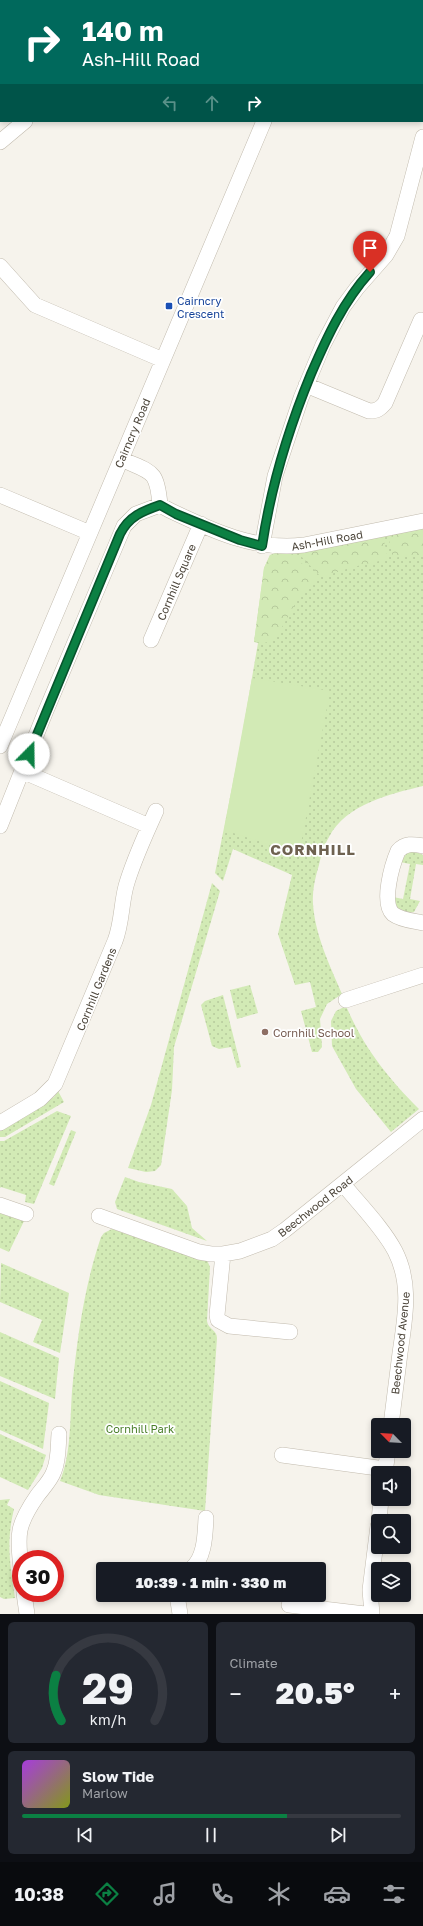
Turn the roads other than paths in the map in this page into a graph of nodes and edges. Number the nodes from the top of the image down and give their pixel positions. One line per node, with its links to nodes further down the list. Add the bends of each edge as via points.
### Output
1 (24, 122): 4 (street)
2 (264, 122): 7 (street, Cairncry Road)
3 (423, 137): 8 (street, via 398,236 386,255 356,288 343,307)
4 (0, 142)
5 (0, 266): 7 (street, via 35,305)
6 (421, 320): 8 (street, via 380,409 369,411)
7 (163, 360): 9 (street, Cairncry Road)
8 (306, 385): 15 (street, via 275,476)
9 (121, 459): 11 (street, via 145,470 155,478); 14 (street, Cairncry Road)
10 (0, 495): 14 (street)
11 (160, 505): 13 (street, Ash-Hill Road); 18 (street, via 136,514 124,526)
12 (423, 521): 15 (street, Ash-Hill Road, via 304,545)
13 (201, 524): 15 (street, Ash-Hill Road); 16 (street, Cornhill Square)
14 (90, 533): 17 (street, Cairncry Road)
15 (262, 546)
16 (151, 640)
17 (0, 746)
18 (22, 771): 20 (street); 21 (street)
19 (156, 811): 21 (street, Cornhill Gardens)
20 (0, 826)
21 (149, 826): 27 (street, Cornhill Gardens, via 125,888 120,928 55,1084 40,1099)
22 (423, 846): 23 (street, via 410,844 398,851 387,896 390,910 395,915)
23 (423, 923)
24 (423, 975): 25 (street)
25 (346, 1000)
26 (423, 1119): 28 (street, Beechwood Road)
27 (0, 1123)
28 (343, 1184): 32 (street, Beechwood Road, via 272,1239); 34 (street, Beechwood Avenue, via 395,1250 406,1282 407,1299)
29 (0, 1206): 30 (street)
30 (26, 1214)
31 (100, 1216): 32 (street, Beechwood Road, via 199,1252)
32 (223, 1254): 33 (street, via 217,1315 220,1322 229,1326)
33 (290, 1332)
34 (392, 1418)
35 (59, 1434): 39 (street, via 54,1471 24,1514 19,1530)
36 (282, 1455): 37 (street)
37 (371, 1469)
38 (206, 1518): 41 (street, via 200,1556)
39 (18, 1550)
40 (374, 1554): 48 (street, via 370,1590)
41 (195, 1562)
42 (25, 1602): 45 (street)
43 (178, 1602): 46 (street)
44 (289, 1605): 47 (street)
45 (27, 1614)
46 (180, 1614)
47 (365, 1614)
48 (372, 1614)

